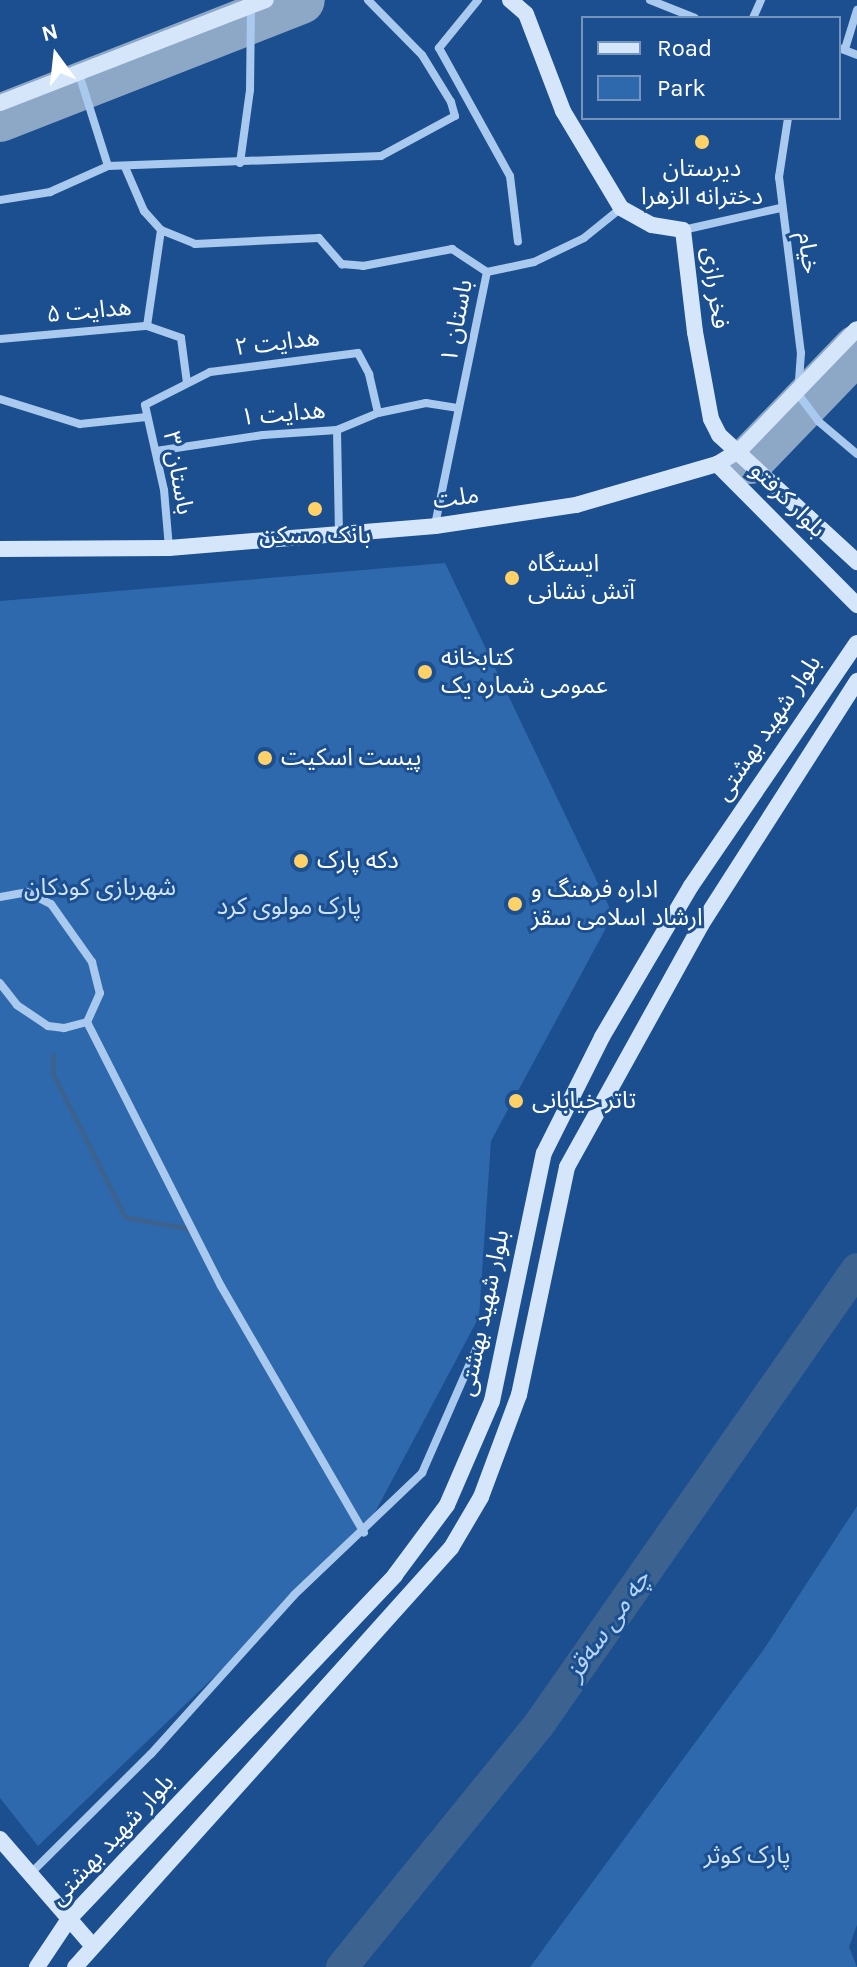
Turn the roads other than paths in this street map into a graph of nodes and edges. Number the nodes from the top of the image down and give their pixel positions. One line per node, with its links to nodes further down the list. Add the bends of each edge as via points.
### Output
1 (368, 0): 13 (street, via 422,55 455,116 381,156)
2 (478, 0): 21 (street, via 439,48 510,176)
3 (510, 0): 17 (main road, via 526,14 563,111)
4 (650, 0): 7 (street)
5 (259, 3): 10 (main road); 13 (street)
6 (857, 10): 8 (street)
7 (690, 16)
8 (842, 48): 9 (street)
9 (857, 55)
10 (78, 71): 11 (main road); 14 (street)
11 (0, 103)
12 (787, 120): 18 (street, خیام, via 781,140)
13 (240, 163): 15 (street)
14 (108, 166): 15 (street); 16 (street, via 50,192)
15 (125, 167): 19 (street, via 144,211)
16 (0, 200)
17 (621, 208): 20 (main road, فخر رازی, via 652,225); 22 (street, باستان ۱, via 572,244 534,262)
18 (781, 208): 20 (street); 27 (street, خیام, via 801,353)
19 (161, 230): 22 (street, via 195,244 319,238 342,264 363,266 452,249); 23 (street)
20 (683, 230): 34 (main road, فخر رازی, via 711,419 719,435)
21 (518, 242)
22 (487, 272): 30 (street, باستان ۱)
23 (147, 326): 25 (street, هدایت ۵); 26 (street, هدایت ۵, via 181,338)
24 (857, 329): 27 (main road, ملت)
25 (0, 339)
26 (187, 383): 29 (street, هدایت ۲); 31 (street, هدایت ۲, via 239,367 358,353)
27 (798, 394): 34 (main road, ملت); 36 (street, via 818,421)
28 (0, 399): 32 (street, via 80,424)
29 (145, 405): 32 (street, باستان ۳)
30 (459, 408): 31 (street, هدایت ۱, via 426,403); 38 (street, باستان ۱)
31 (378, 413): 33 (street, هدایت ۱)
32 (147, 417): 35 (street, باستان ۳)
33 (337, 430): 35 (street, هدایت ۱); 39 (street)
34 (740, 450): 37 (main road, ملت); 42 (main road, فخر رازی)
35 (156, 451): 40 (street, باستان ۳)
36 (857, 454)
37 (717, 464): 38 (main road, ملت, via 576,505); 43 (main road, بلوار کرفتو)
38 (435, 526): 39 (main road, ملت)
39 (339, 534): 40 (main road, ملت)
40 (169, 548): 41 (main road, ملت)
41 (0, 549)
42 (857, 562)
43 (857, 605)
44 (857, 643): 53 (main road, بلوار شهید بهشتی, via 691,886 602,1037 544,1153 492,1401 447,1505 395,1575)
45 (857, 681): 54 (main road, بلوار شهید بهشتی, via 701,925 567,1167 519,1395 481,1497 451,1548)
46 (0, 897): 48 (street, via 27,892 51,904 76,934 92,962 100,993)
47 (0, 983): 48 (street, via 17,1005 48,1026 76,1028)
48 (87, 1022): 50 (street, via 221,1286)
49 (481, 1338): 50 (street, via 422,1473)
50 (364, 1533): 52 (street, via 294,1595 151,1754)
51 (0, 1839): 52 (main road)
52 (29, 1875): 53 (main road)
53 (69, 1919): 54 (main road); 55 (main road, بلوار شهید بهشتی)
54 (91, 1944): 56 (main road, بلوار شهید بهشتی)
55 (37, 1967)
56 (75, 1967)

